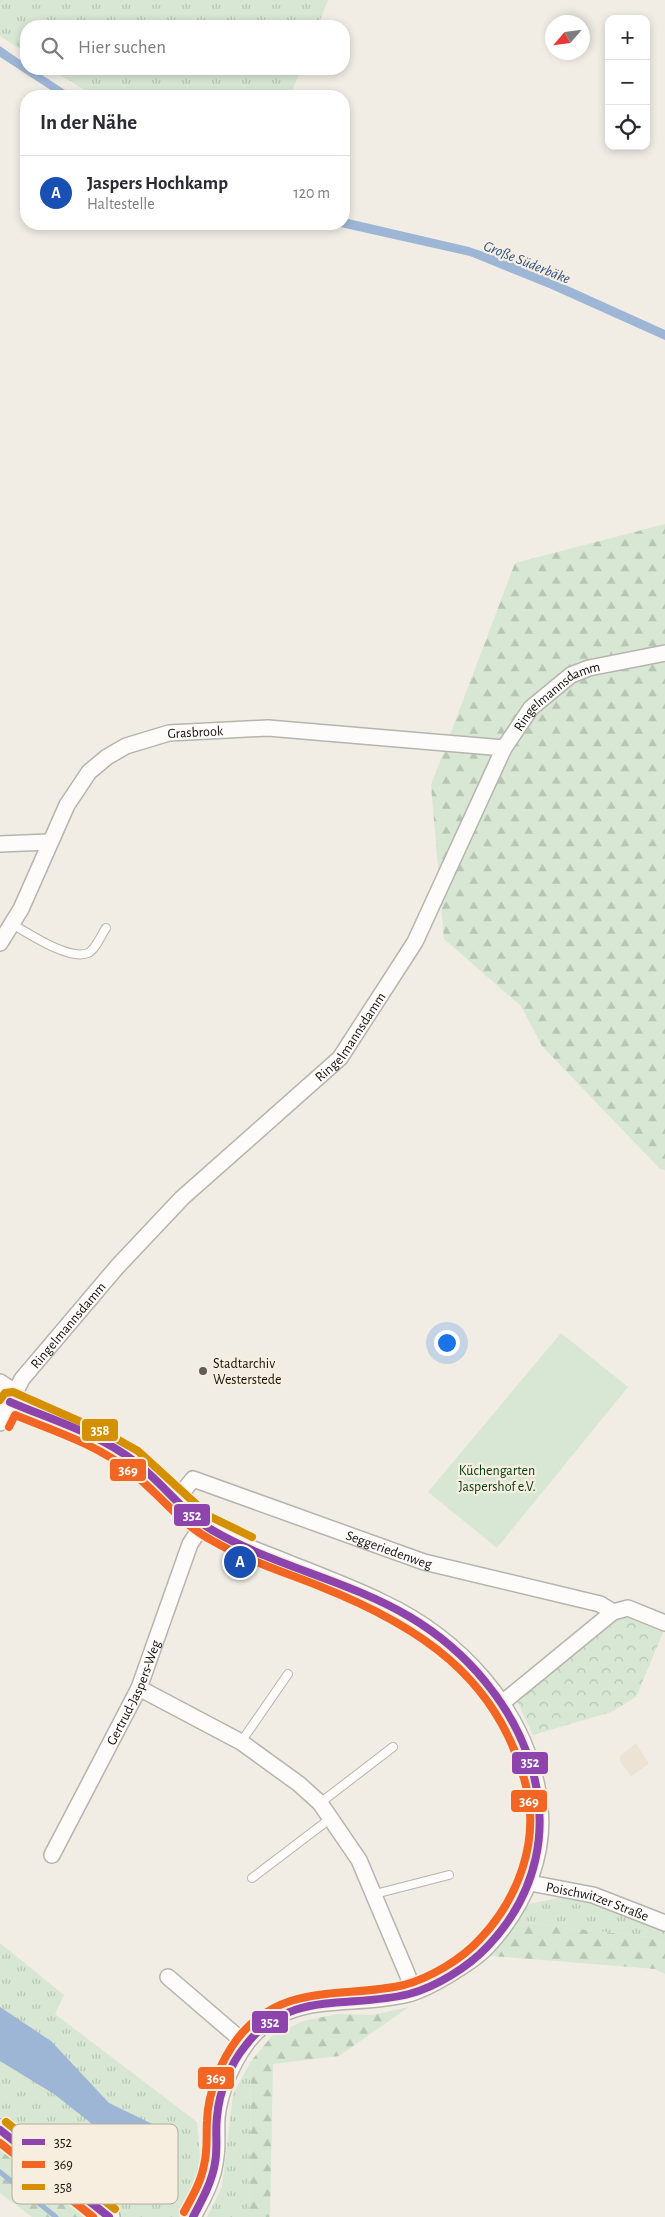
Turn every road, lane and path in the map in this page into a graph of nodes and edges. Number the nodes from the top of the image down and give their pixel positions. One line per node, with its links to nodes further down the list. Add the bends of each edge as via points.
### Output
1 (665, 654): 2 (street, Ringelmannsdamm, via 589,668 571,675 531,708)
2 (504, 748): 3 (street, Grasbrook, via 268,728 169,733 126,746 89,772 67,805); 9 (street, Ringelmannsdamm, via 415,942 340,1058 182,1198 117,1267 22,1379)
3 (49, 842): 4 (street); 5 (street, Grasbrook, via 22,909)
4 (0, 844)
5 (12, 924): 6 (lane, via 47,944 78,954 88,953); 7 (street, Grasbrook)
6 (106, 928)
7 (0, 943)
8 (0, 1382): 9 (street)
9 (12, 1397): 10 (street, Ringelmannsdamm); 11 (street, via 134,1460)
10 (0, 1423)
11 (177, 1499): 12 (street); 13 (street, Seggeriedenweg, via 193,1479 424,1562 600,1604)
12 (203, 1524): 16 (street, Gertrud-Jaspers-Weg, via 190,1544); 17 (street, via 383,1602 427,1627 463,1657)
13 (613, 1612): 14 (street, Seggeriedenweg, via 628,1608); 17 (street)
14 (665, 1623)
15 (288, 1674): 18 (lane)
16 (139, 1688): 18 (street); 22 (street, Gertrud-Jaspers-Weg)
17 (502, 1703): 25 (street, via 533,1764 542,1811 538,1853)
18 (242, 1742): 20 (street)
19 (393, 1746): 20 (lane)
20 (320, 1803): 21 (street)
21 (331, 1818): 24 (lane); 26 (street, via 359,1860)
22 (52, 1855)
23 (449, 1876): 26 (lane)
24 (252, 1878)
25 (530, 1883): 27 (street, Poischwitzer Straße, via 593,1895); 29 (street, via 486,1949 447,1975)
26 (375, 1894): 29 (street, via 408,1976)
27 (665, 1923)
28 (168, 1977): 30 (street)
29 (411, 1993): 30 (street, via 368,2001 337,2001 296,2007 269,2020)
30 (246, 2044): 35 (street, via 222,2094 217,2116 216,2157 209,2188)
31 (0, 2130): 32 (main road)
32 (12, 2140)
33 (93, 2204): 34 (main road)
34 (109, 2217)
35 (193, 2217)

